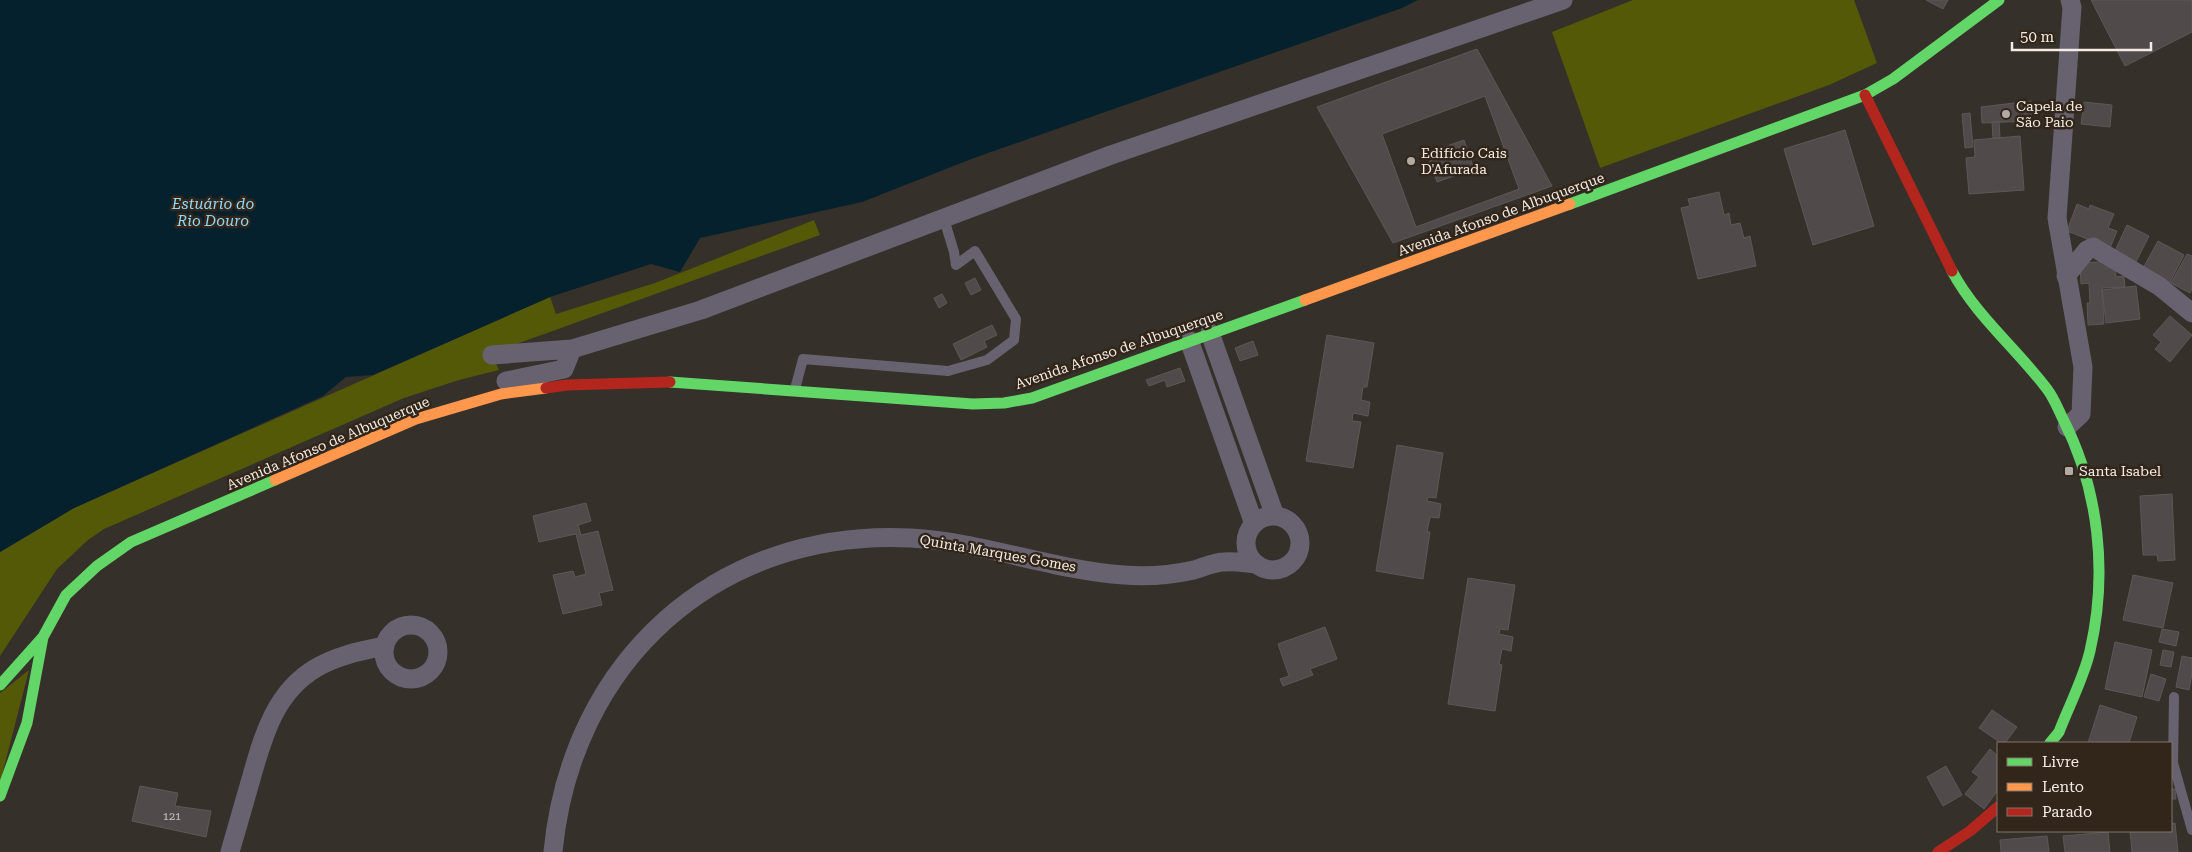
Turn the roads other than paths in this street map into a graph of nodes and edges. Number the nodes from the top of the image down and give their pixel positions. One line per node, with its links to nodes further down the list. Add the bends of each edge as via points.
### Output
1 (1563, 0): 5 (street, via 1111,154)
2 (1998, 0): 4 (main road, Avenida Afonso de Albuquerque, via 1893,79)
3 (2070, 0): 6 (street, via 2057,218)
4 (1866, 95): 8 (main road, Avenida Afonso de Albuquerque, via 1503,230); 14 (main road, via 1953,274 1975,306 2048,390)
5 (944, 219): 10 (street, via 700,310); 13 (lane, via 956,266 975,251 1016,319 1014,340 987,360 948,371 803,359)
6 (2066, 276): 7 (street, via 2093,247 2158,286); 14 (street, via 2083,367 2081,414)
7 (2192, 313)
8 (1210, 333): 9 (main road, Avenida Afonso de Albuquerque); 15 (street)
9 (1189, 340): 13 (main road, Avenida Afonso de Albuquerque, via 1032,398 1004,403 973,404); 16 (street)
10 (572, 349): 11 (street); 12 (street, via 564,369)
11 (492, 355)
12 (480, 387)
13 (794, 390): 19 (main road, Avenida Afonso de Albuquerque, via 659,381 567,385 501,394 416,419 131,542 97,566 66,595)
14 (2067, 427): 23 (main road, via 2088,481 2100,562 2090,652 2069,708)
15 (1276, 516): 16 (street, via 1260,519); 18 (street, Quinta Marques Gomes, via 1295,528 1299,552 1295,560 1280,570 1271,571)
16 (1250, 531): 17 (street); 18 (street, via 1249,557)
17 (1223, 562): 18 (street, Quinta Marques Gomes); 28 (street, Quinta Marques Gomes, via 1172,573 1123,575 944,541 894,537 816,545 764,560 719,582 676,611 650,634 614,678 587,722 571,761 559,808)
18 (1254, 564)
19 (43, 638): 21 (main road); 24 (main road, via 26,723)
20 (385, 646): 27 (street, via 338,657 315,668 278,704 261,744)
21 (0, 685)
22 (2174, 698): 26 (lane, via 2173,763)
23 (2051, 742)
24 (0, 796)
25 (1997, 808): 29 (main road)
26 (2192, 830)
27 (230, 852)
28 (553, 852)
29 (1938, 852)

